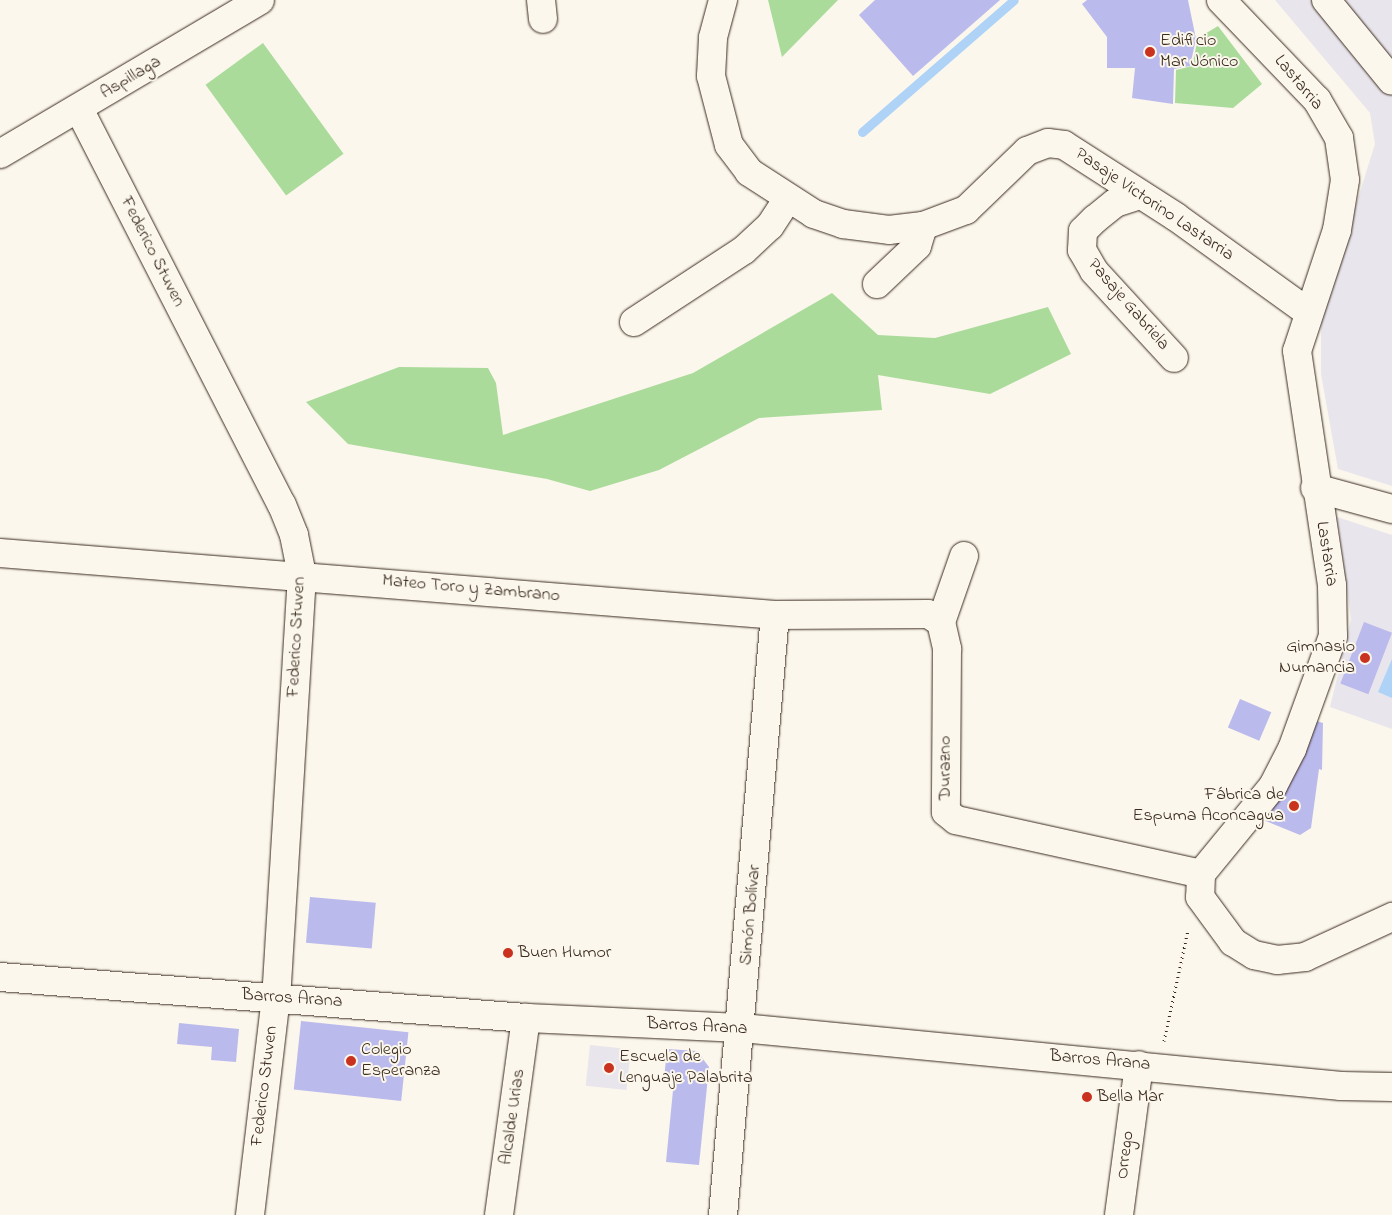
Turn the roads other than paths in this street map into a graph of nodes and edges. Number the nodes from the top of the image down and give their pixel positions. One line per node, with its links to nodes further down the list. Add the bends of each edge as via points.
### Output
1 (260, 0): 6 (street, Aspillaga)
2 (723, 0): 9 (street, Pasaje Victorino Lastarria, via 713,38 712,76 717,109 729,145 750,172)
3 (1221, 0): 12 (street, Lastarria, via 1317,100 1339,138 1345,180 1337,230)
4 (1326, 0): 5 (street)
5 (1392, 81)
6 (79, 109): 7 (street, Aspillaga); 19 (street, Federico Stuven, via 282,505 294,535)
7 (0, 154)
8 (1140, 195): 10 (street, Pasaje Victorino Lastarria, via 1064,145 1048,144 1027,151 966,210); 12 (street, Pasaje Victorino Lastarria); 14 (street, Pasaje Gabriela, via 1115,203 1095,219 1083,231 1082,250 1094,271)
9 (788, 198): 10 (street, Pasaje Victorino Lastarria, via 814,214 842,224 889,230); 13 (street, via 770,226 744,250)
10 (923, 226): 11 (street, via 917,246)
11 (877, 284)
12 (1309, 313): 15 (street, Lastarria, via 1297,351)
13 (634, 322)
14 (1174, 358)
15 (1315, 488): 16 (street); 22 (street, Lastarria, via 1332,585 1333,636 1292,749 1272,786)
16 (1392, 509)
17 (0, 553): 19 (street, Mateo Toro y Zambrano)
18 (964, 556): 21 (street)
19 (302, 574): 20 (street, Mateo Toro y Zambrano); 25 (street, Federico Stuven)
20 (775, 614): 21 (street, Mateo Toro y Zambrano, via 928,614); 27 (street, Simón Bolívar)
21 (941, 622): 22 (street, Durazno, via 947,649 946,812 956,820)
22 (1201, 885): 23 (street, via 1233,942 1254,955 1277,960 1304,958)
23 (1392, 917)
24 (0, 977): 25 (street, Barros Arana)
25 (276, 997): 26 (street, Barros Arana); 30 (street, Federico Stuven)
26 (526, 1018): 27 (street, Barros Arana); 31 (street, Alcalde Urias)
27 (742, 1028): 28 (street, Barros Arana); 32 (street, Simón Bolívar)
28 (1148, 1066): 29 (street, Barros Arana, via 1341,1086); 33 (street, Orrego)
29 (1392, 1087)
30 (250, 1215)
31 (499, 1215)
32 (723, 1215)
33 (1119, 1215)

